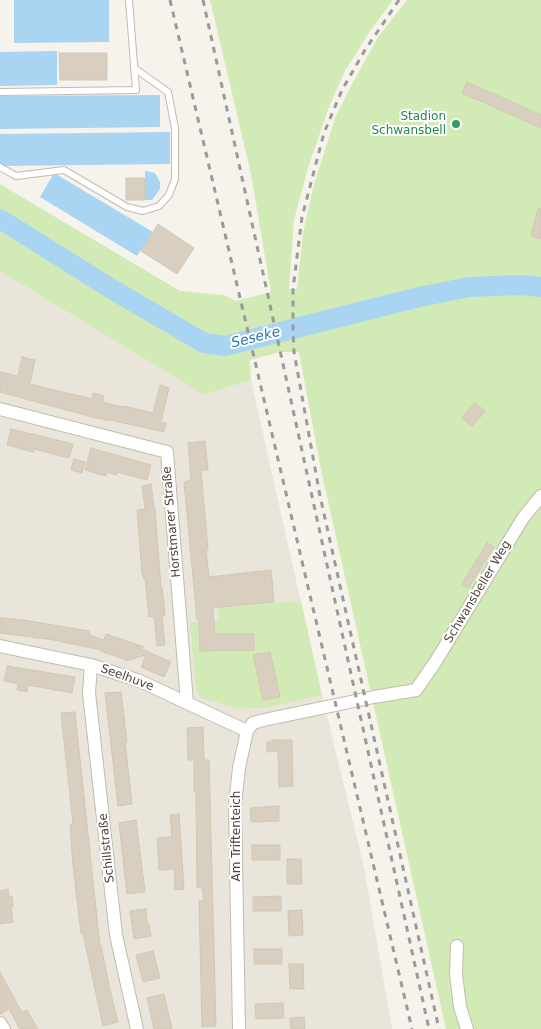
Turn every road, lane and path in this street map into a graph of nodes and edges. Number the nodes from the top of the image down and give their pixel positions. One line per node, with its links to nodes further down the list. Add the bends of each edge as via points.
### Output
1 (129, 0): 2 (lane)
2 (134, 68): 3 (lane, via 136,90); 4 (lane, via 168,92 174,128 175,179 169,195 159,206 144,211 127,207 64,170 16,176)
3 (0, 92)
4 (0, 167)
5 (0, 409): 9 (street, Horstmarer Straße, via 166,452)
6 (539, 501): 10 (street, Schwansbeller Weg, via 523,518 416,690 264,720 253,723)
7 (0, 646): 8 (street, Seelhuve)
8 (91, 665): 9 (street, Seelhuve, via 140,681); 14 (street, Schillstraße, via 89,694 116,935)
9 (187, 703): 10 (street, Seelhuve)
10 (247, 731): 15 (street, Am Triftenteich, via 235,804)
11 (458, 946): 16 (street, via 456,974 460,1007)
12 (0, 1023): 13 (street)
13 (4, 1029)
14 (137, 1029)
15 (239, 1029)
16 (467, 1029)

